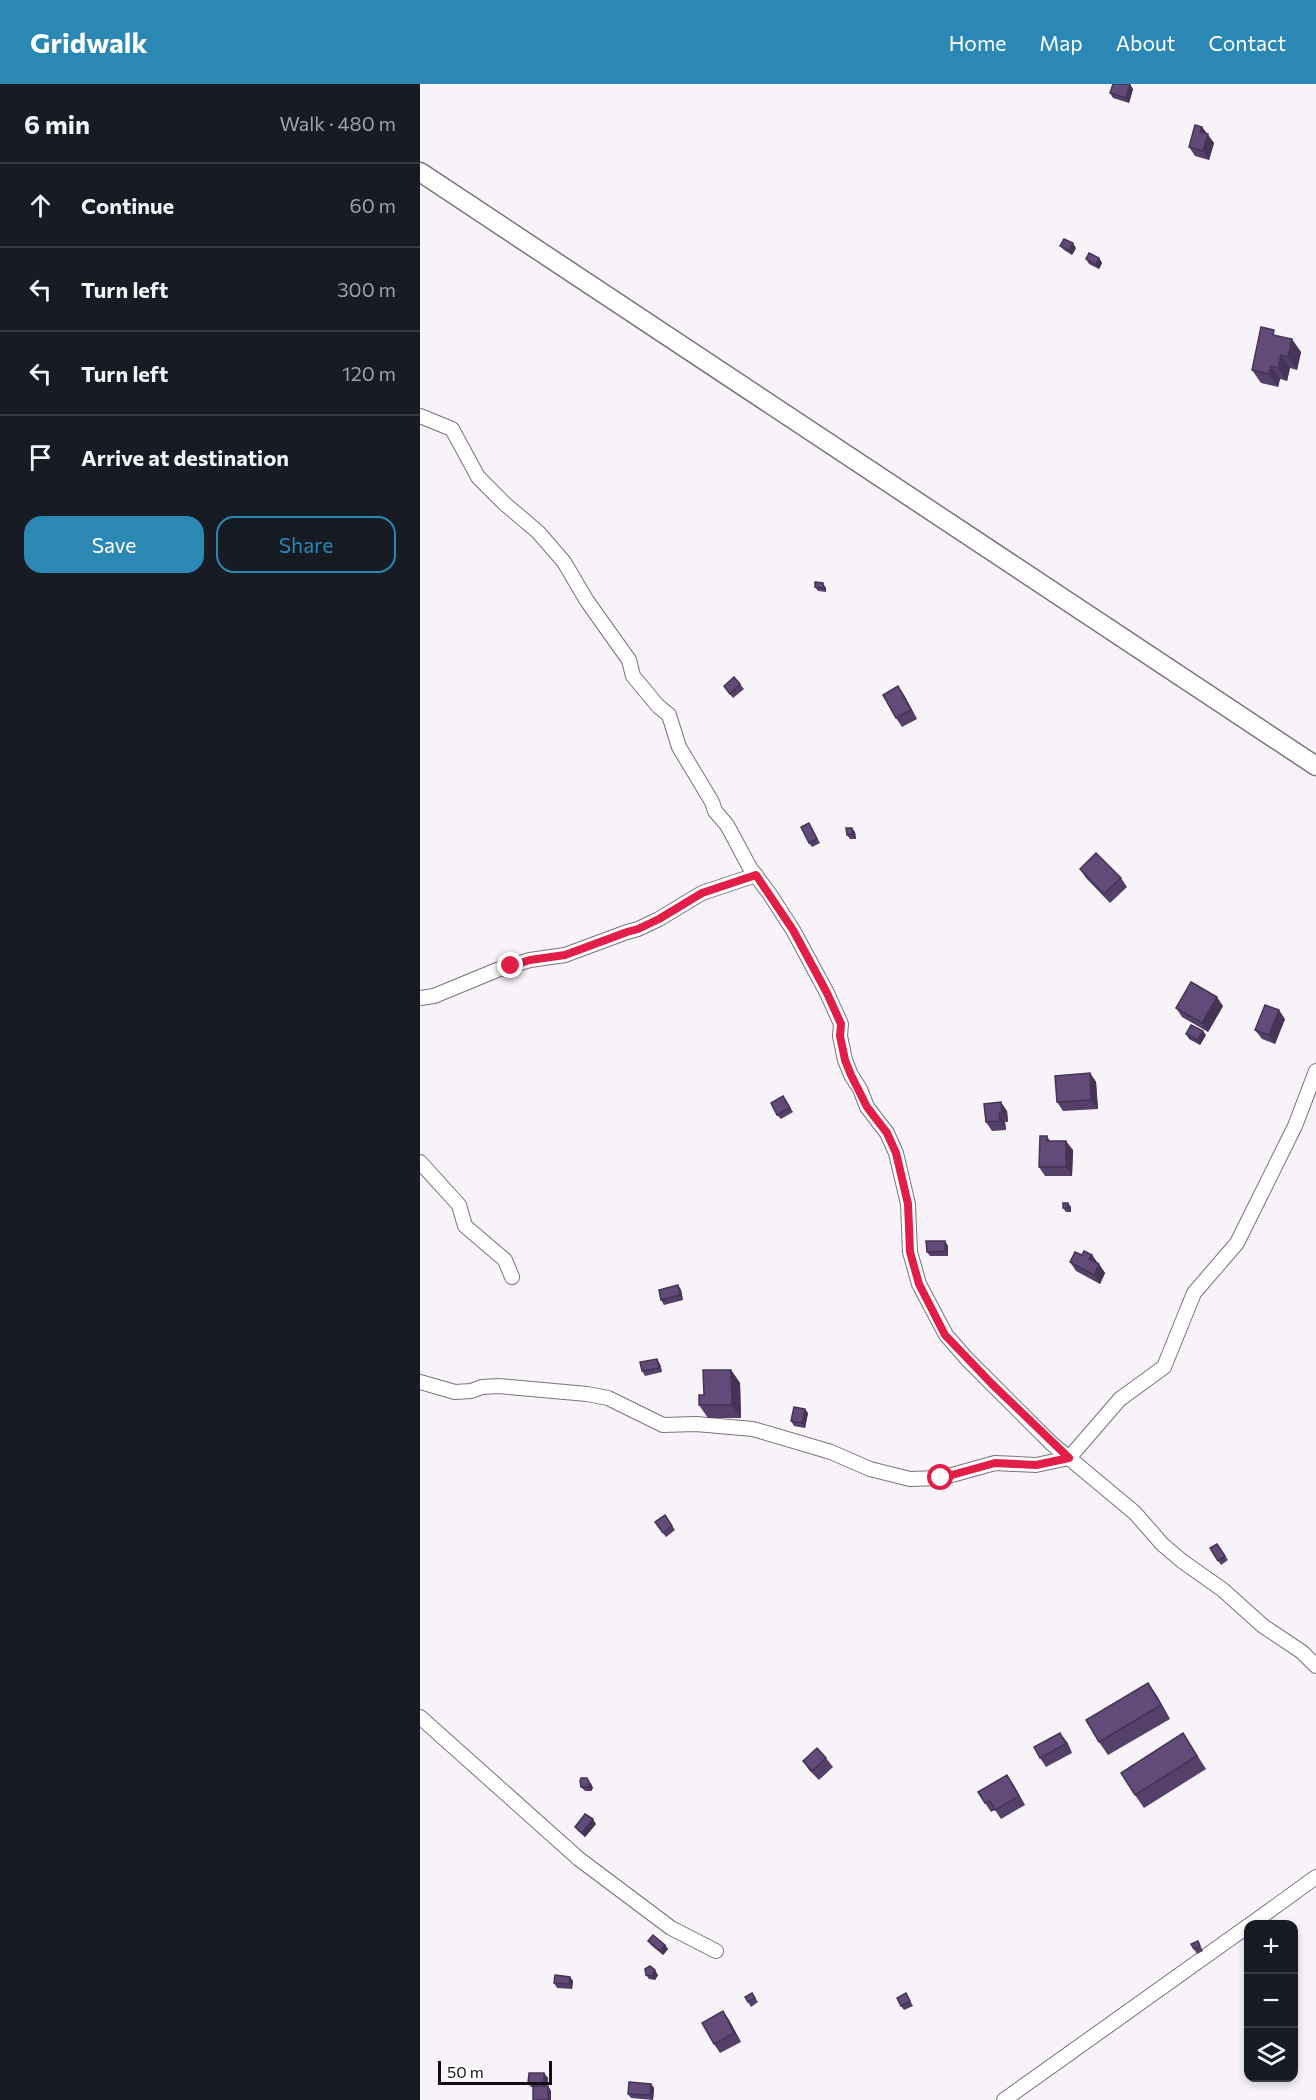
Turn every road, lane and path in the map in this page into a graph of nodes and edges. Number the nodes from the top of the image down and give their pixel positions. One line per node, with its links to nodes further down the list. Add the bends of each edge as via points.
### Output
1 (420, 172): 3 (street)
2 (420, 416): 4 (street, via 452,429 478,477 538,532 564,562 628,660 633,676 669,715 679,747)
3 (1316, 766)
4 (756, 875): 5 (street, via 702,893 638,929 565,955 497,970); 10 (street, via 793,930 827,993 841,1024 840,1036 851,1075 896,1153 908,1204 910,1252 919,1284 945,1335)
5 (420, 998)
6 (1316, 1071): 10 (street, via 1295,1125 1237,1243 1194,1293 1164,1367 1120,1399)
7 (420, 1162): 8 (street, via 459,1206 465,1227 505,1260)
8 (512, 1277)
9 (420, 1382): 10 (street, via 455,1392 495,1386 598,1396 663,1425 753,1429 910,1479 941,1478 995,1463 1036,1465)
10 (1069, 1458): 11 (street, via 1119,1498 1182,1561)
11 (1316, 1666)
12 (420, 1717): 16 (street, via 579,1859 671,1928)
13 (1316, 1877): 14 (street)
14 (1257, 1920)
15 (1244, 1929): 17 (street)
16 (716, 1951)
17 (1004, 2100)

